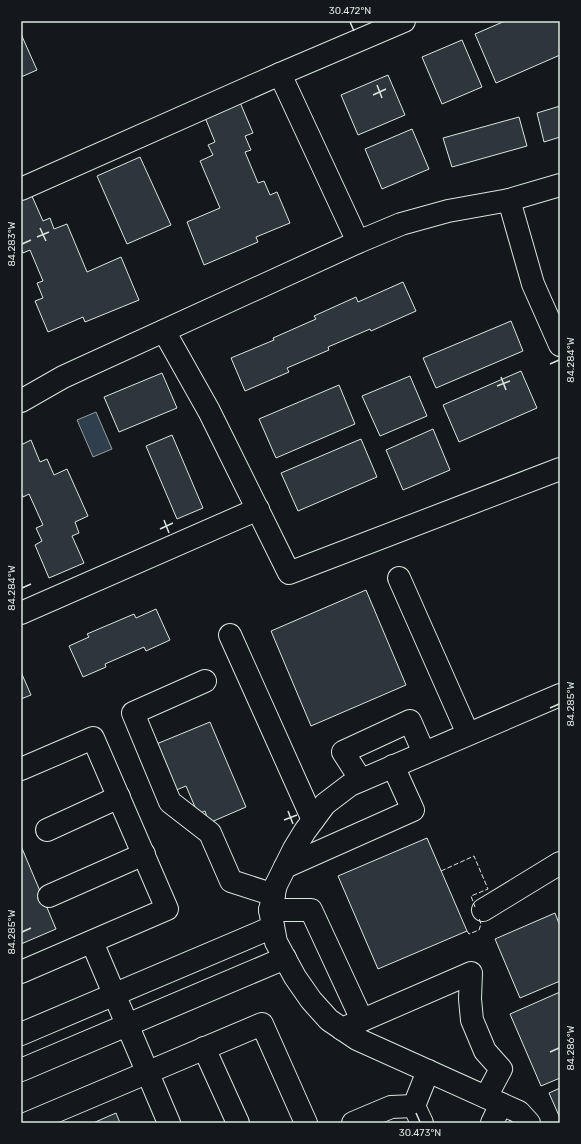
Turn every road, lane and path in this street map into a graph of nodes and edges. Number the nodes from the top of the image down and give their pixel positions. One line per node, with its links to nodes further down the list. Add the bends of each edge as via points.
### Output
1 (404, 21): 2 (street)
2 (280, 74): 4 (street); 6 (street)
3 (560, 185): 5 (street)
4 (21, 189)
5 (509, 200): 6 (street, via 448,211 401,224); 8 (street, via 533,284)
6 (358, 242): 7 (street)
7 (164, 331): 9 (street); 11 (street, via 209,410)
8 (560, 344)
9 (22, 397)
10 (560, 470): 11 (street, via 289,573)
11 (258, 509): 13 (street)
12 (399, 578): 17 (street)
13 (21, 614)
14 (230, 635): 23 (street)
15 (206, 681): 30 (street, via 133,713 170,802 210,833 231,881)
16 (560, 695): 17 (street)
17 (468, 734): 18 (street)
18 (424, 753): 19 (street); 21 (street, via 410,721 343,752)
19 (393, 766): 21 (street); 27 (street, via 413,810)
20 (21, 769): 22 (street, via 93,738)
21 (361, 780): 23 (street, via 325,804)
22 (119, 798): 24 (street); 25 (street)
23 (313, 820): 27 (street)
24 (47, 830)
25 (144, 854): 28 (street); 31 (street, via 168,909)
26 (560, 863): 29 (street)
27 (285, 867): 30 (street, via 276,885)
28 (49, 896)
29 (483, 910)
30 (272, 911): 32 (street, via 276,942); 34 (street); 35 (street, via 311,910)
31 (92, 942): 33 (street); 34 (street)
32 (285, 958): 36 (street); 37 (street, via 311,1000 329,1020)
33 (21, 972)
34 (114, 994): 36 (street); 38 (street)
35 (362, 1020): 37 (street); 43 (street, via 471,973 472,1020 485,1050 501,1069)
36 (127, 1025): 40 (street); 42 (street)
37 (342, 1029): 41 (street, via 357,1039)
38 (21, 1034)
39 (204, 1048): 42 (street); 47 (street); 48 (street, via 262,1024)
40 (21, 1070)
41 (428, 1071): 43 (street); 44 (street)
42 (148, 1072): 45 (street); 46 (street)
43 (493, 1108): 50 (street, via 519,1112)
44 (418, 1115): 49 (street, via 391,1107)
45 (28, 1123)
46 (169, 1123)
47 (238, 1123)
48 (306, 1123)
49 (353, 1123)
50 (529, 1123)

